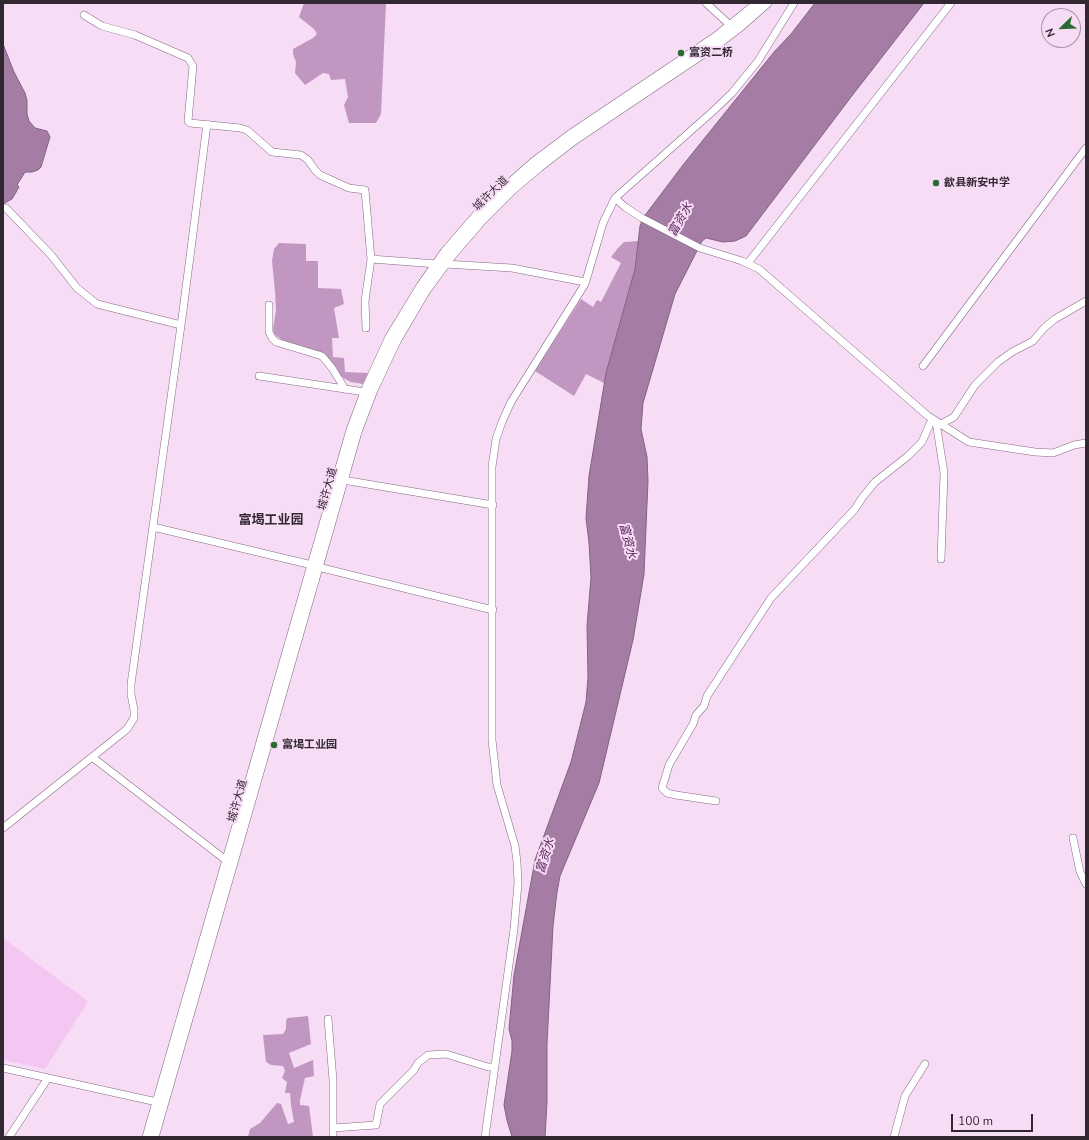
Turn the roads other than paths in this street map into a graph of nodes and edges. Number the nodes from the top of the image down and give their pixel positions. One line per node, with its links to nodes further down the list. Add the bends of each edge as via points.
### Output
1 (706, 3): 7 (street)
2 (758, 3): 7 (main road, 城许大道)
3 (767, 3): 14 (main road, 城许大道, via 720,42 586,132 539,167 497,205)
4 (794, 3): 10 (street, via 758,61 732,93)
5 (951, 3): 13 (street)
6 (84, 15): 8 (street, via 102,26 136,35 188,58 192,66 188,121)
7 (731, 26): 14 (main road, 城许大道, via 534,162 477,215)
8 (207, 124): 12 (street, via 247,130 272,152 301,155 320,175 349,188 365,190); 18 (street)
9 (1086, 148): 20 (street)
10 (616, 198): 13 (street, via 642,218 700,248); 15 (street, via 603,223)
11 (6, 208): 18 (street, via 46,249 77,288 97,304)
12 (371, 259): 14 (street); 19 (street, via 365,301)
13 (748, 263): 24 (street, via 769,277)
14 (441, 264): 15 (street, via 512,268); 23 (main road, 城许大道, via 421,286 400,320); 26 (main road, 城许大道, via 383,368 357,432)
15 (586, 282): 27 (street, via 511,402 502,422 493,457)
16 (1086, 300): 24 (street, via 1045,327 1033,342 998,362 975,385 955,416)
17 (269, 305): 22 (street, via 269,332 272,338 276,342 322,356)
18 (181, 325): 28 (street)
19 (366, 328)
20 (923, 366)
21 (259, 376): 22 (street)
22 (345, 390): 23 (street)
23 (365, 392): 30 (main road, 城许大道, via 351,430)
24 (936, 422): 25 (street, via 968,442 1035,452 1054,453); 29 (street, via 944,473); 33 (street, via 908,456 875,482 855,509 771,598 707,696 704,706 696,714 693,724 669,765 662,788 667,793)
25 (1086, 443)
26 (343, 480): 27 (street); 30 (main road, 城许大道)
27 (493, 505): 31 (street)
28 (153, 527): 30 (street); 32 (street, via 131,684 134,718 127,728)
29 (941, 559)
30 (315, 566): 31 (street); 36 (main road, 城许大道); 47 (main road, 城许大道)
31 (492, 610): 41 (street, via 494,758 499,794 515,846 518,878 514,929)
32 (92, 757): 34 (street); 36 (street)
33 (716, 801)
34 (3, 828)
35 (1073, 838): 37 (street, via 1080,872)
36 (227, 860): 43 (main road, 城许大道)
37 (1086, 884)
38 (328, 1019): 44 (street, via 333,1080)
39 (925, 1064): 50 (street, via 906,1096)
40 (3, 1068): 42 (street)
41 (495, 1068): 44 (street, via 446,1054 428,1055 380,1104 376,1125); 49 (street)
42 (48, 1078): 43 (street); 45 (street)
43 (157, 1102): 46 (main road, 城许大道)
44 (333, 1128): 48 (street)
45 (9, 1137)
46 (147, 1137)
47 (154, 1137)
48 (333, 1137)
49 (485, 1137)
50 (894, 1137)

